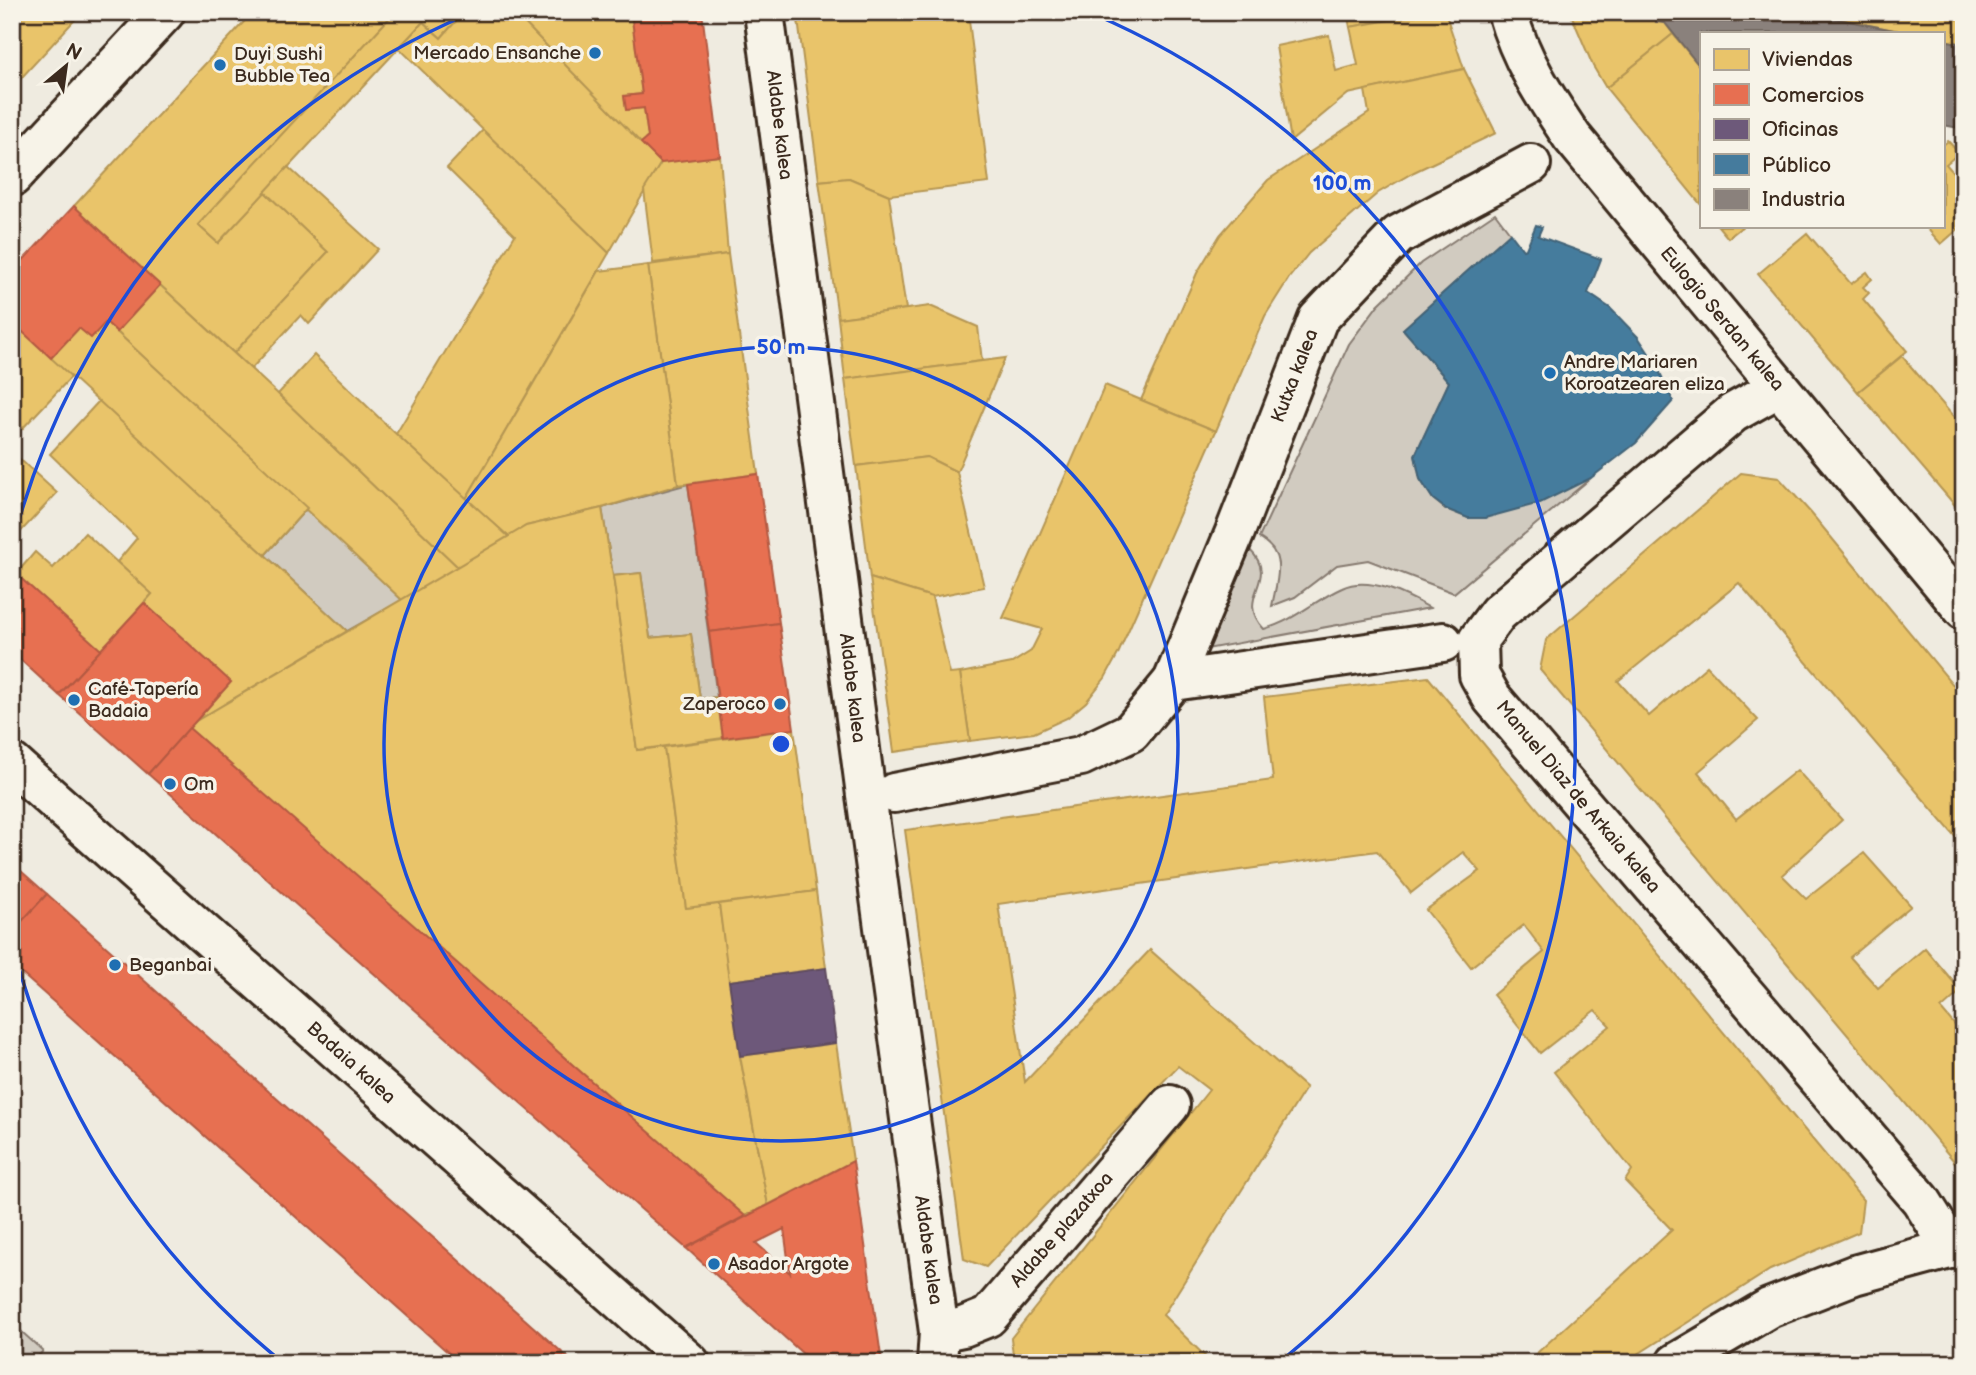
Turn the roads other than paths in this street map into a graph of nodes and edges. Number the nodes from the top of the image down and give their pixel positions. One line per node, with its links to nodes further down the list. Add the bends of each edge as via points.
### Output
1 (165, 12): 5 (street)
2 (764, 12): 14 (street, Aldabe kalea)
3 (1507, 12): 6 (street, Eulogio Serdan kalea, via 1533,79 1572,137)
4 (1531, 164): 9 (street, Kutxa kalea, via 1398,235 1318,319)
5 (12, 177)
6 (1779, 387): 7 (street, Eulogio Serdan kalea); 13 (street, Manuel Diaz de Arkaia kalea, via 1732,413 1499,613 1478,640 1479,675 1492,698)
7 (1964, 610)
8 (1443, 642): 9 (street)
9 (1173, 681): 11 (street, Kutxa kalea, via 1130,732 1081,756)
10 (12, 763): 15 (street, Badaia kalea)
11 (894, 793)
12 (1170, 1105): 14 (street, Aldabe plazatxoa, via 988,1317 963,1327)
13 (1958, 1247): 16 (street, via 1854,1275 1769,1308)
14 (938, 1347)
15 (690, 1363)
16 (1676, 1363)

